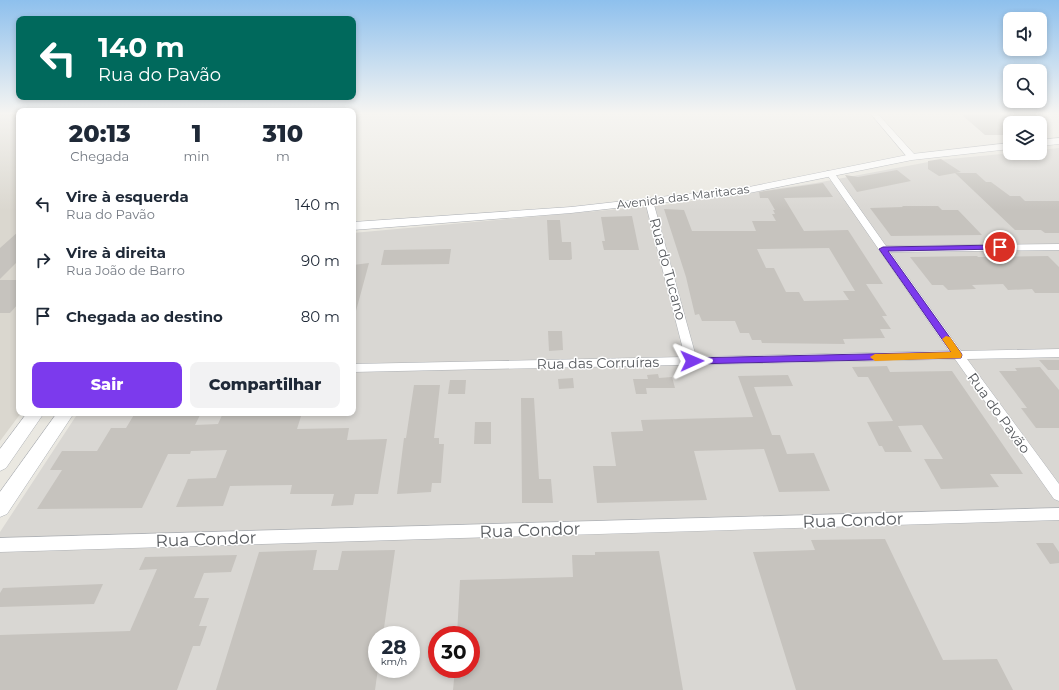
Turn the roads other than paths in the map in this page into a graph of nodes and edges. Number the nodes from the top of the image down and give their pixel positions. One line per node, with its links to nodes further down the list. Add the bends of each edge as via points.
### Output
1 (902, 146): 3 (street)
2 (1003, 147): 3 (street, Avenida das Maritacas)
3 (912, 157): 4 (street, Avenida das Maritacas)
4 (830, 173): 5 (street, Avenida das Maritacas, via 749,190); 8 (street, Rua do Pavão)
5 (649, 201): 6 (street, Avenida das Maritacas, via 571,210); 11 (street, Rua do Tucano)
6 (356, 226)
7 (1059, 246): 8 (street)
8 (883, 249): 10 (street, Rua do Pavão)
9 (1059, 353): 10 (street, Rua das Corruíras)
10 (958, 355): 11 (street, Rua das Corruíras); 16 (street, Rua do Pavão)
11 (692, 361): 12 (street, Rua das Corruíras)
12 (356, 368)
13 (34, 416): 15 (street)
14 (64, 416): 17 (street)
15 (0, 463)
16 (1059, 495)
17 (0, 508)
18 (1059, 514): 19 (street, Rua Condor)
19 (0, 545)

